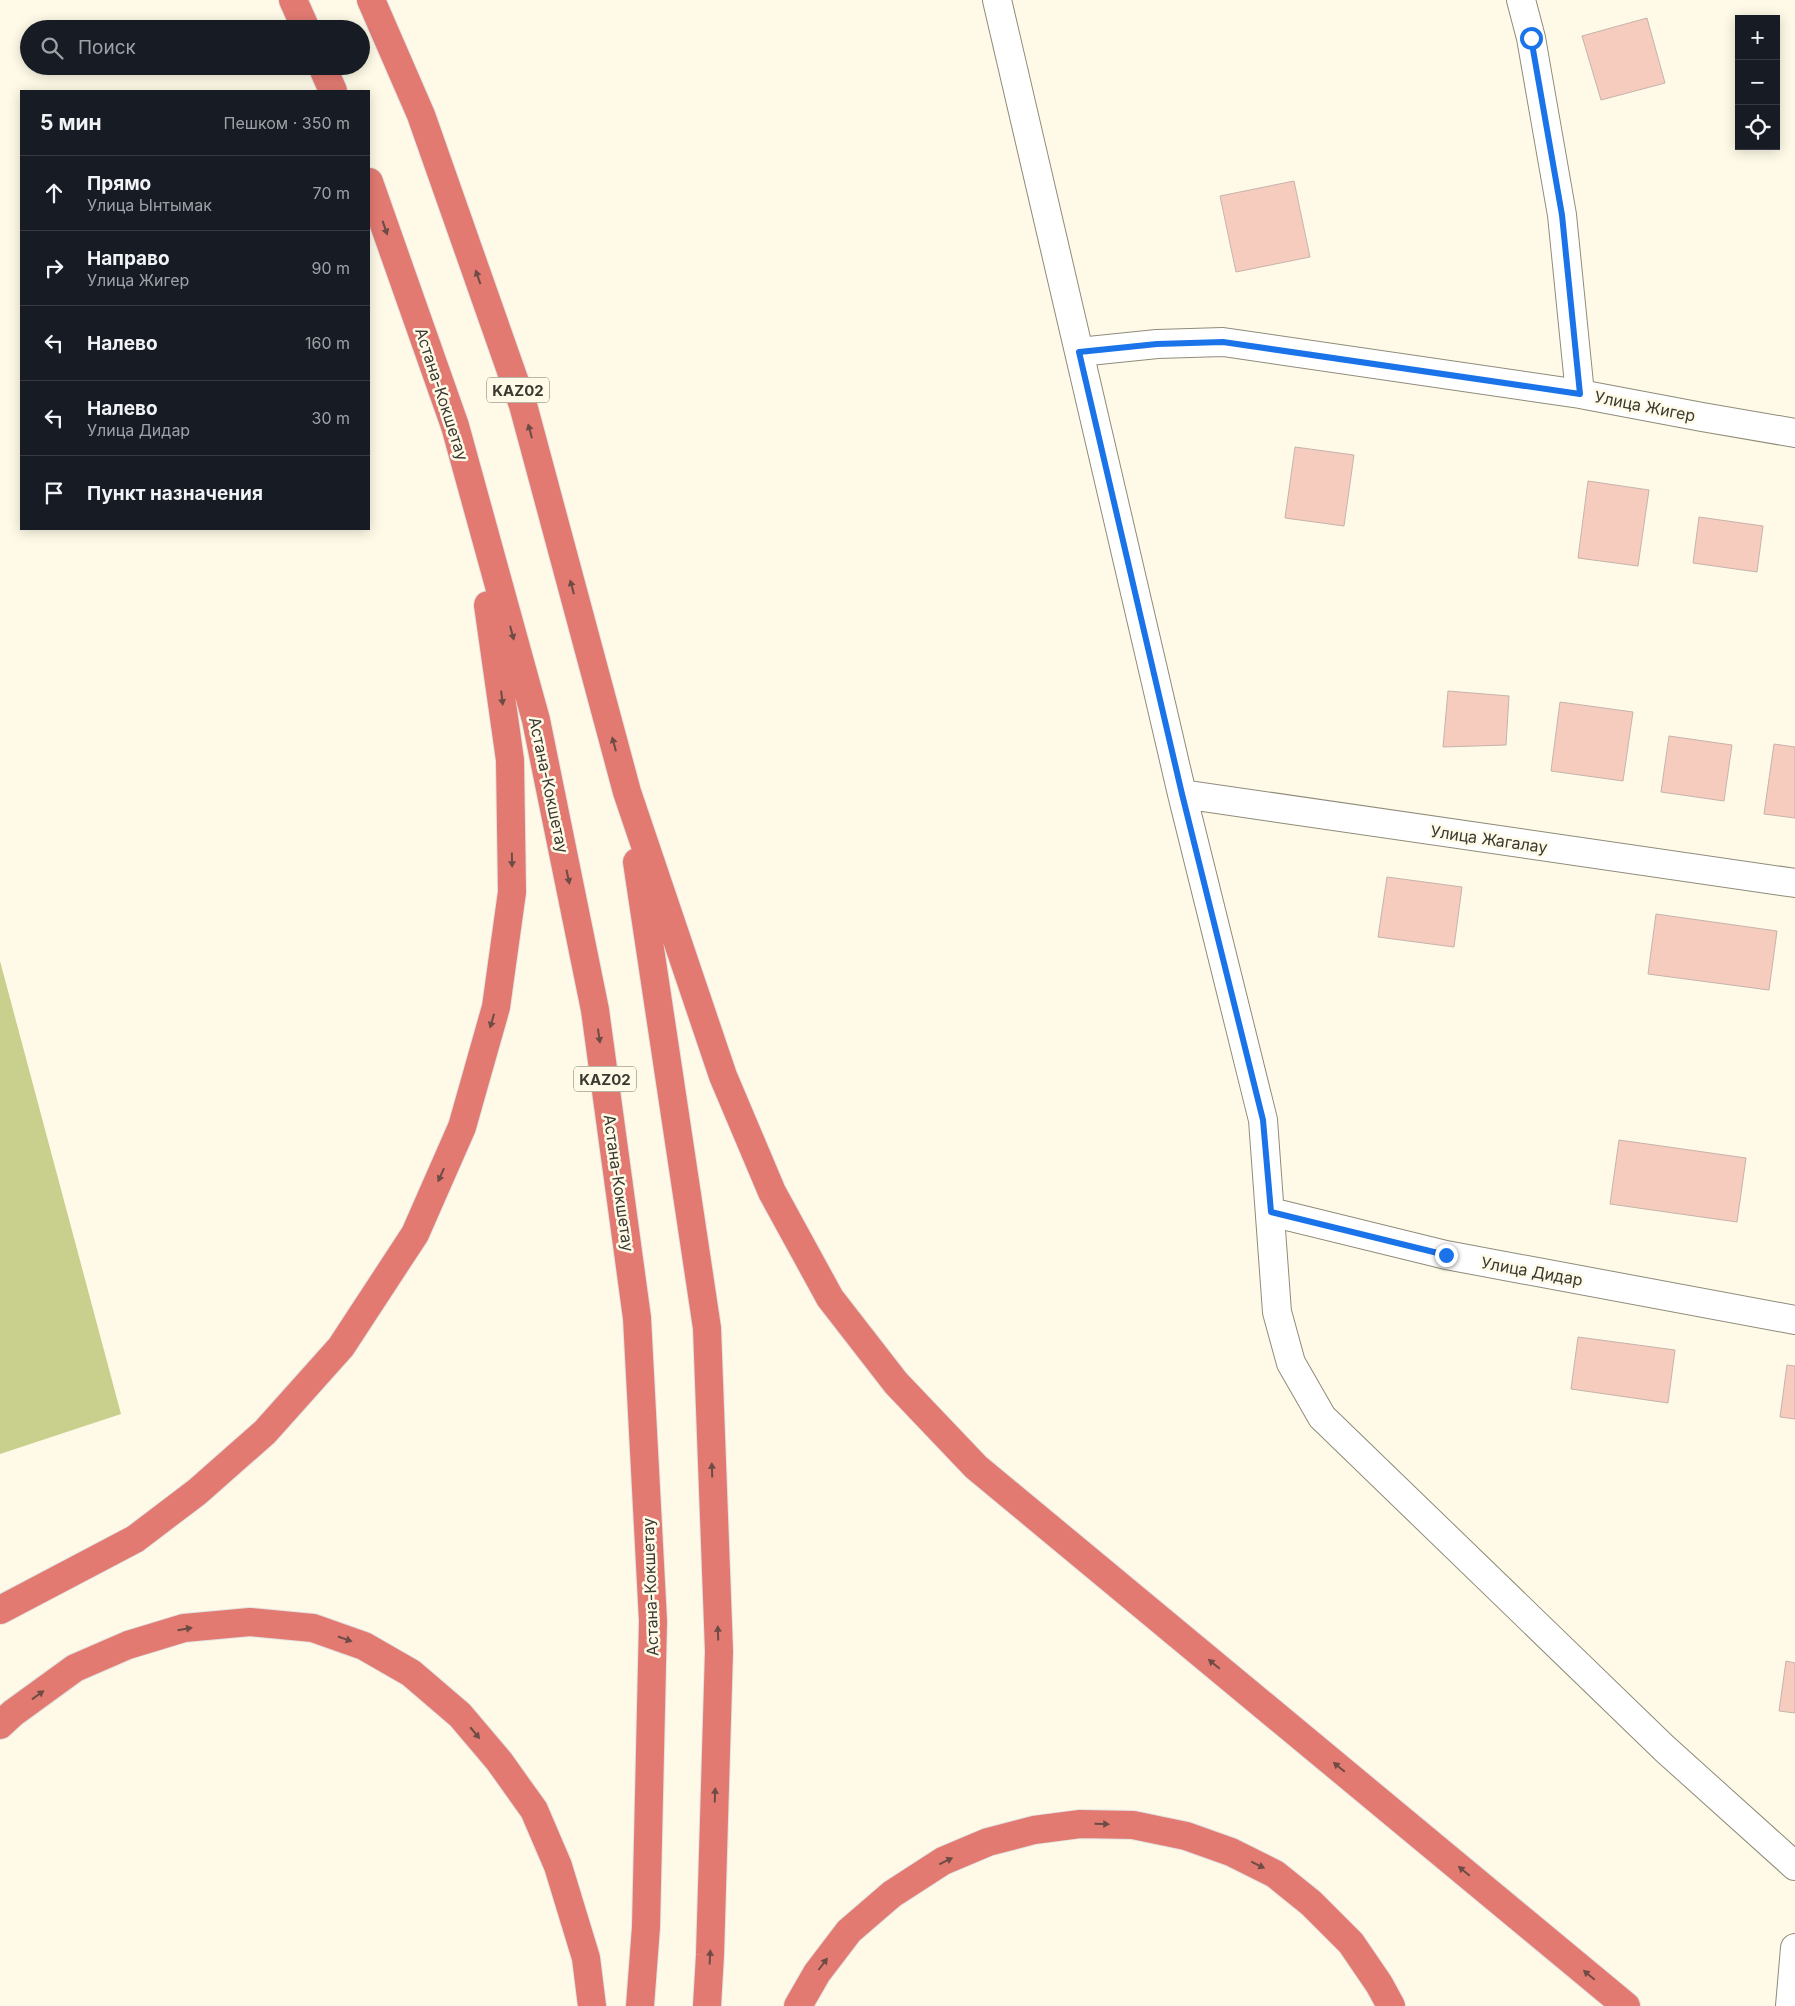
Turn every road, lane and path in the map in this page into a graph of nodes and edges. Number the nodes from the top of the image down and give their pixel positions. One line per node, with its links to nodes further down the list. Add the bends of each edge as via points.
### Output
1 (293, 0): 5 (highway)
2 (371, 0): 13 (highway, KАZ02, one-way to 2, via 523,405 421,115)
3 (997, 0): 9 (street)
4 (1521, 0): 10 (street, via 1531,38 1562,215)
5 (302, 20)
6 (326, 75): 7 (highway)
7 (333, 90)
8 (370, 185): 11 (highway, Астана-Кокшетау / KАZ02, one-way to 11)
9 (1079, 352): 10 (street, Улица Жигер, via 1157,344 1223,342); 14 (street)
10 (1580, 394): 12 (street, Улица Жигер)
11 (455, 426): 18 (highway, one-way to 18, via 494,637 510,760 512,892 496,1007 462,1127 415,1234 342,1348 265,1432 197,1492 136,1539); 23 (highway, Астана-Кокшетау / KАZ02, one-way to 23, via 536,720 590,981 638,1318 653,1621 646,1926)
12 (1795, 432)
13 (627, 792): 24 (highway, KАZ02, one-way to 13, via 719,1651 707,1328); 27 (highway, one-way to 13, via 976,1467 896,1383 830,1298 772,1192 724,1076)
14 (1182, 794): 15 (street, Улица Жагалау); 16 (street, via 1263,1120)
15 (1795, 884)
16 (1271, 1212): 17 (street, Улица Дидар, via 1446,1255); 20 (street, via 1277,1312 1290,1363 1322,1417 1664,1749)
17 (1795, 1320)
18 (0, 1610)
19 (0, 1725): 22 (highway, one-way to 22, via 75,1668 128,1645 184,1628 250,1622 313,1628 364,1646 411,1673 460,1715 534,1810 558,1866 586,1958)
20 (1795, 1866)
21 (1795, 1948): 28 (street)
22 (592, 2006)
23 (640, 2006)
24 (707, 2006)
25 (798, 2006): 26 (highway, one-way to 26, via 817,1973 849,1931 892,1894 943,1861 988,1842 1034,1830 1080,1824 1133,1825 1186,1836 1231,1852 1276,1874 1350,1943 1380,1984)
26 (1391, 2006)
27 (1626, 2006)
28 (1790, 2006)

